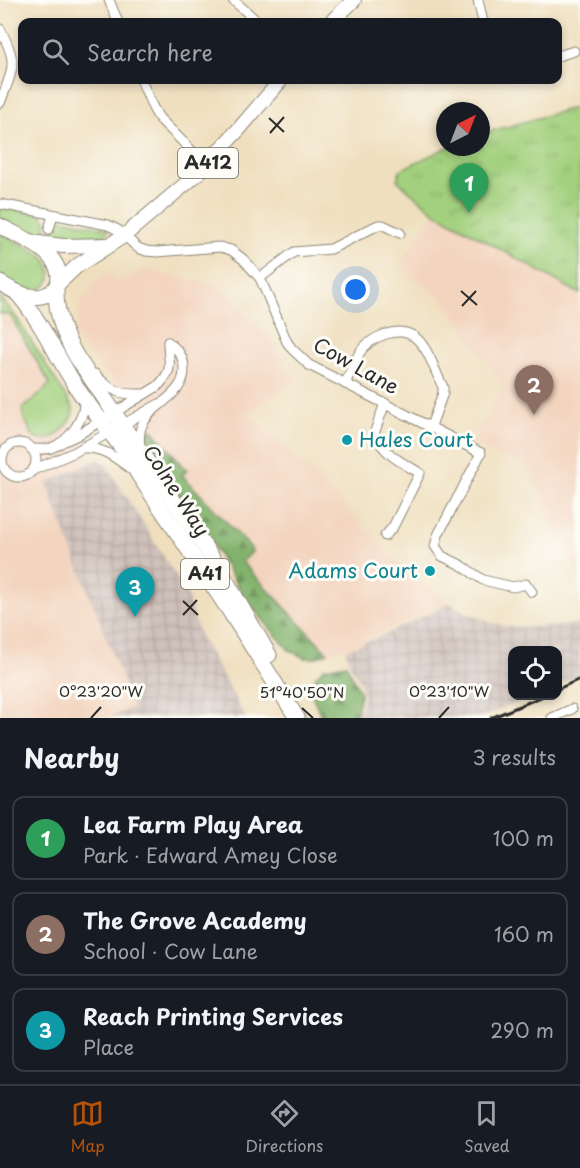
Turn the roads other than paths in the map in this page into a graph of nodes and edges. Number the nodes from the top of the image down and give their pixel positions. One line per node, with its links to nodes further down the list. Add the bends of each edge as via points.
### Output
1 (109, 0): 5 (street)
2 (233, 0): 6 (street)
3 (354, 0): 7 (main road)
4 (478, 0): 8 (street)
5 (116, 18)
6 (253, 18)
7 (335, 18)
8 (482, 18)
9 (0, 28): 14 (street, via 13,64)
10 (574, 51): 11 (street)
11 (562, 55)
12 (143, 84): 15 (street, via 159,118)
13 (278, 84): 15 (main road, A412)
14 (0, 104)
15 (206, 165): 21 (main road, A412)
16 (0, 204): 17 (street, Cow Lane)
17 (53, 215): 19 (street); 21 (street, Cow Lane, via 108,225)
18 (0, 226): 22 (highway, A41)
19 (50, 229)
20 (400, 233): 24 (street, via 378,225 331,249 294,252)
21 (125, 235): 23 (main road, A412); 24 (street, Cow Lane, via 138,248 151,252 225,248 243,259)
22 (30, 242): 23 (main road, A412); 26 (highway, A41, via 55,262)
23 (108, 245): 26 (main road, A412)
24 (260, 278): 29 (street, Cow Lane, via 292,349 309,365)
25 (0, 283): 27 (highway, A41)
26 (57, 285): 27 (highway, A41, via 39,297); 28 (highway, Colne Way / A41, via 60,322)
27 (15, 291): 31 (highway, Colne Way / A41)
28 (76, 356): 30 (street, via 107,387 128,395); 34 (highway, Colne Way / A41)
29 (345, 384): 33 (street, Cow Lane); 35 (street, via 359,353 370,342 395,332 412,335 426,352 443,387)
30 (144, 394): 32 (street, via 158,386 169,371 168,342 183,359 183,379 176,391); 34 (street)
31 (83, 398): 34 (highway, Colne Way / A41); 36 (street, via 79,423)
32 (159, 404): 34 (street); 39 (street, via 142,425)
33 (385, 404): 35 (street, Cow Lane); 42 (street, via 374,434 381,447 420,473)
34 (113, 423): 36 (street); 37 (street); 39 (highway, Colne Way / A41); 41 (highway, Colne Way / A41)
35 (431, 426): 43 (street, Cow Lane, via 481,453 435,546 442,556 483,580 513,587 526,584)
36 (60, 443): 38 (street, via 51,448)
37 (83, 448): 40 (street); 41 (street, via 108,453)
38 (31, 449): 40 (street, via 36,462); 40 (street, via 25,444 14,444 2,459 6,472 14,477 26,476)
39 (140, 449): 47 (highway, Colne Way / A41, via 217,565)
40 (33, 470)
41 (138, 474): 46 (highway, Colne Way / A41)
42 (385, 536)
43 (532, 592)
44 (572, 709): 45 (street)
45 (558, 717)
46 (297, 718)
47 (305, 718)

